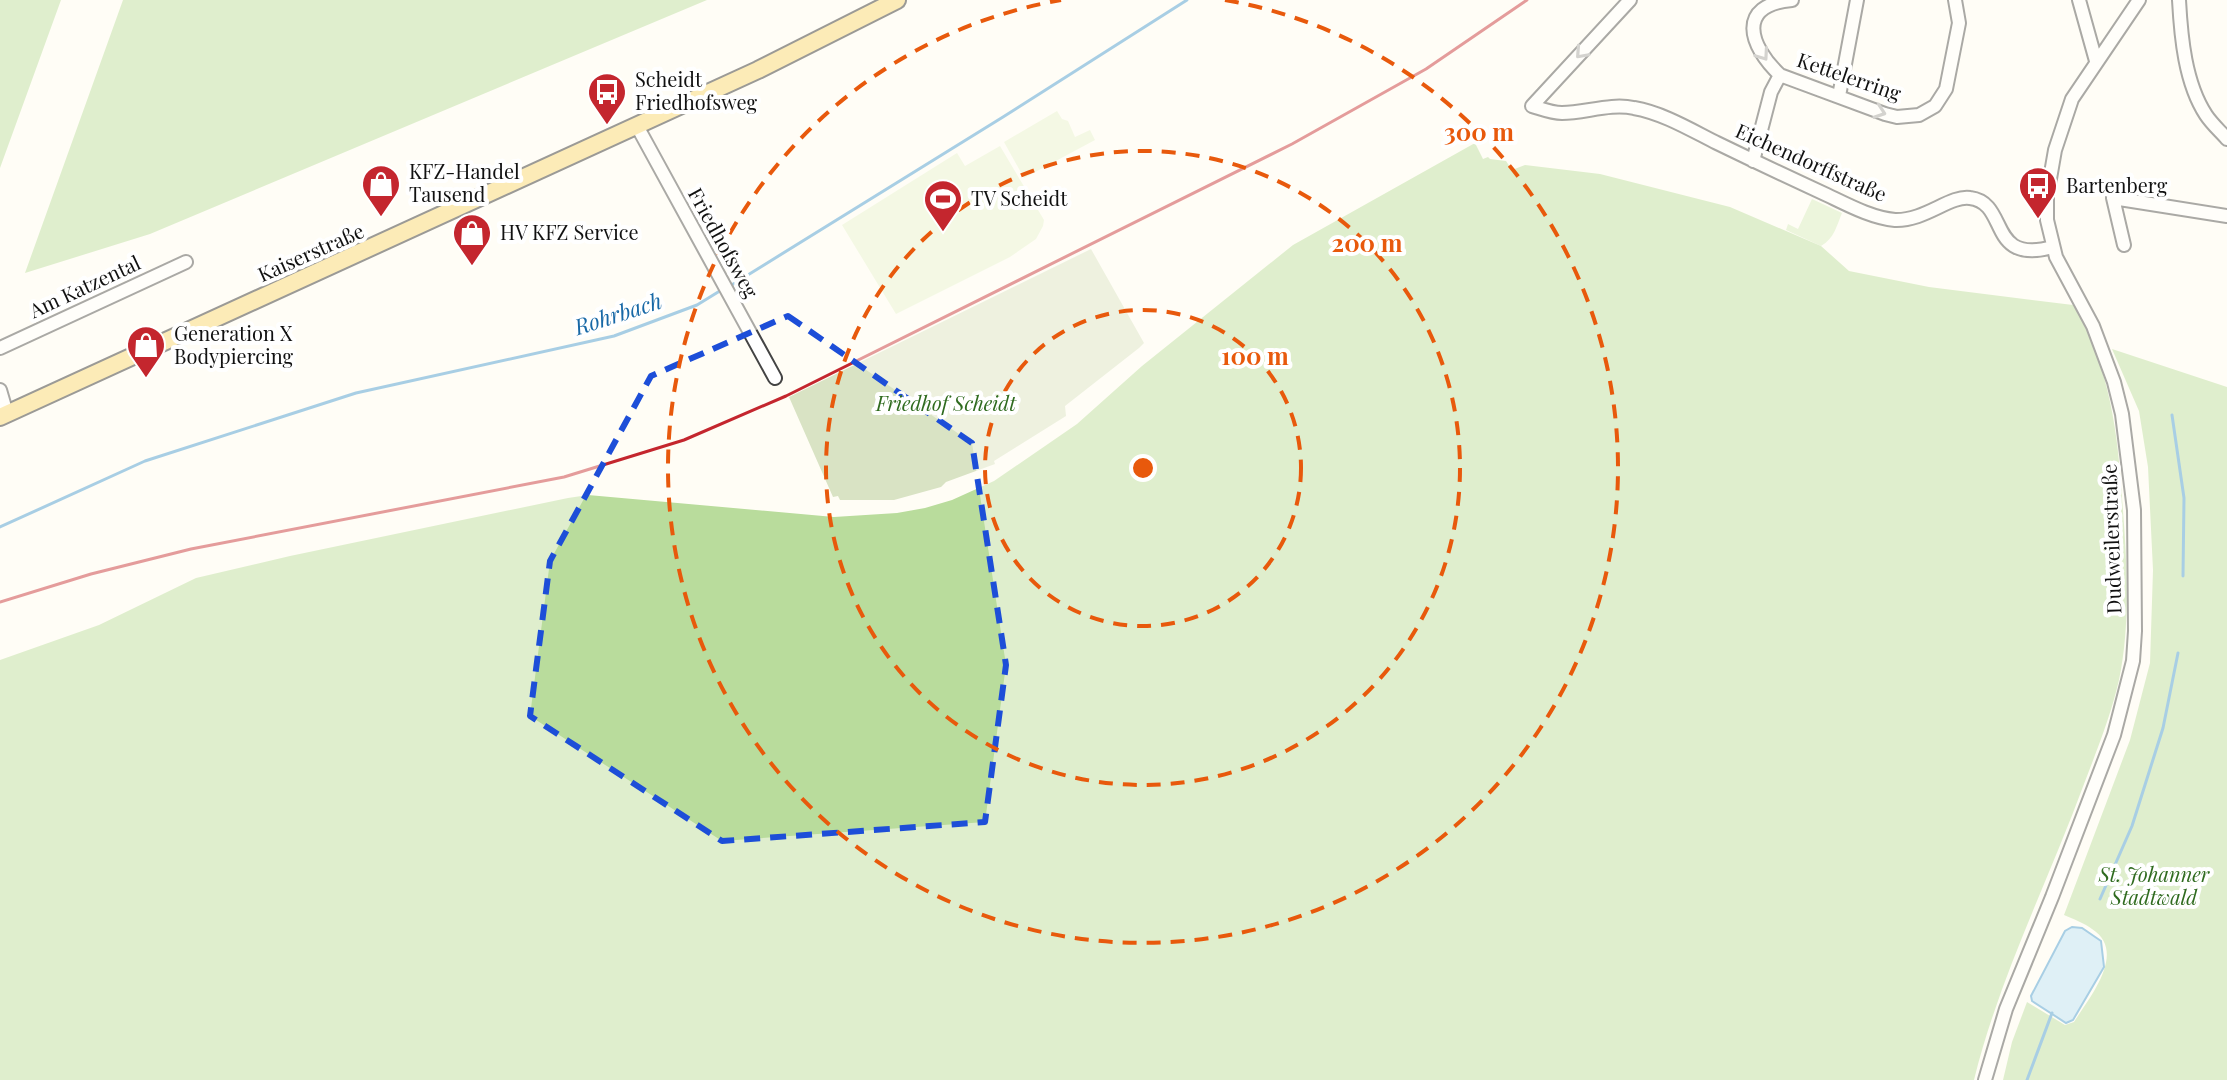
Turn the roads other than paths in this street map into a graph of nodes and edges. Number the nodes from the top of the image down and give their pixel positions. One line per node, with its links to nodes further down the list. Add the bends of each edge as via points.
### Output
1 (897, 0): 12 (main road, Kaiserstraße)
2 (1630, 0): 14 (street, Eichendorffstraße, one-way to 14, via 1532,106 1558,114 1633,107)
3 (1792, 0): 10 (street, Kettelerring, one-way to 10, via 1773,2 1759,13 1752,29 1760,53)
4 (1857, 0): 11 (street)
5 (1955, 0): 11 (street, Kettelerring, one-way to 5, via 1897,117 1919,115 1935,106 1946,89 1954,56 1959,23)
6 (2079, 0): 9 (street)
7 (2139, 0): 9 (street, Dudweilerstraße)
8 (2179, 0): 13 (street, via 2193,87 2206,115)
9 (2096, 61): 17 (street, Dudweilerstraße, via 2068,109 2050,173 2047,220)
10 (1780, 75): 11 (street, Kettelerring); 14 (street, Kettelerring)
11 (1839, 96)
12 (637, 126): 20 (street, Friedhofsweg); 22 (main road, Kaiserstraße)
13 (2227, 139)
14 (1753, 161): 17 (street, Eichendorffstraße, via 1866,212 1896,220 1929,214 1962,197 1975,199 1989,208 2014,246 2037,251)
15 (2227, 216): 16 (street, via 2113,198)
16 (2124, 245)
17 (2053, 247): 23 (street, Dudweilerstraße, via 2093,326 2122,414 2134,510 2133,661 2114,735 2006,1009)
18 (186, 262): 19 (street, Am Katzental)
19 (0, 348)
20 (775, 378)
21 (0, 390): 22 (street)
22 (4, 416)
23 (1985, 1080)

